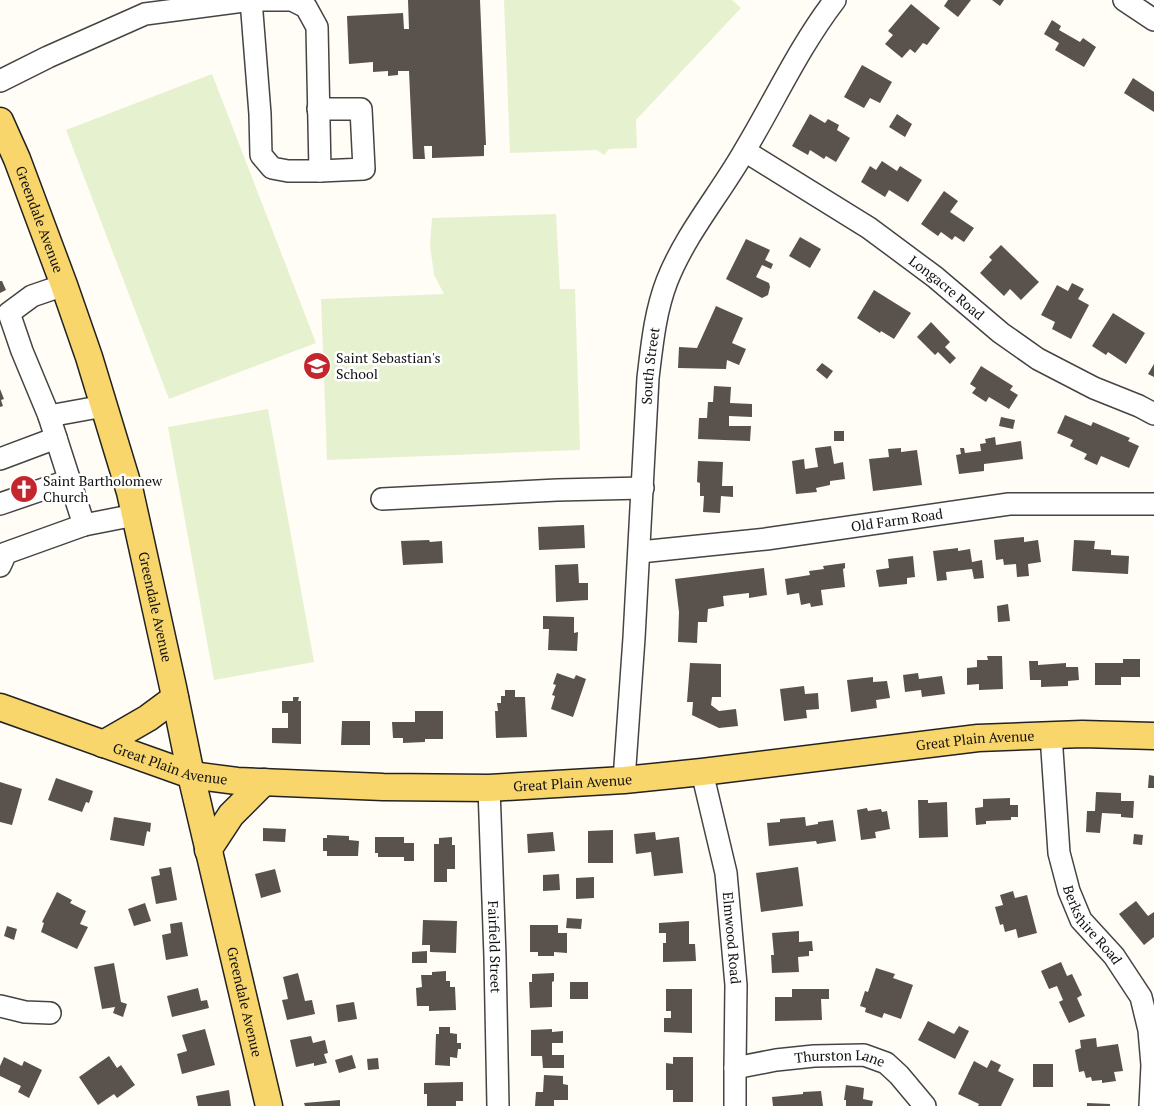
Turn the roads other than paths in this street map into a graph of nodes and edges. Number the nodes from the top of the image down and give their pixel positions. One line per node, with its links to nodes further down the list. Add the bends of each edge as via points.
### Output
1 (251, 0): 5 (street, via 145,14 48,56); 6 (street, via 292,0 306,7 317,27); 9 (street, via 261,155 272,168)
2 (834, 0): 8 (street, South Street, via 794,61)
3 (1124, 0): 4 (street)
4 (1154, 20)
5 (0, 81)
6 (318, 109): 9 (street); 9 (street, via 361,109 364,169)
7 (0, 121): 10 (main road, Greendale Avenue)
8 (745, 151): 12 (street, Longacre Road, via 869,228 1038,359); 17 (street, South Street, via 676,261 664,290 652,336)
9 (320, 170)
10 (64, 285): 11 (main road, Greendale Avenue); 13 (street, via 32,296 10,313)
11 (104, 406): 13 (street); 21 (main road, Greendale Avenue)
12 (1154, 414)
13 (49, 416): 14 (street)
14 (56, 438): 15 (street); 16 (street)
15 (0, 459)
16 (70, 480): 19 (street); 22 (street)
17 (642, 488): 18 (street); 23 (street, South Street)
18 (382, 499)
19 (0, 504)
20 (1154, 504): 23 (street, Old Farm Road, via 1009,504 766,539)
21 (135, 515): 22 (street); 25 (main road, Greendale Avenue)
22 (84, 526): 24 (street)
23 (640, 552): 32 (street, South Street)
24 (2, 558)
25 (176, 698): 29 (main road); 31 (main road, Greendale Avenue)
26 (0, 707): 29 (main road, Great Plain Avenue)
27 (1051, 735): 28 (main road, Great Plain Avenue); 30 (main road, Great Plain Avenue, via 978,738); 43 (street, Berkshire Road, via 1059,853 1069,891 1081,920 1114,956 1141,998 1149,1030 1152,1065)
28 (1154, 736)
29 (103, 744): 31 (main road, Great Plain Avenue)
30 (702, 772): 32 (main road, Great Plain Avenue); 38 (street, Elmwood Road, via 726,873 736,985)
31 (191, 776): 33 (main road, Great Plain Avenue); 35 (main road, Greendale Avenue)
32 (624, 780): 34 (main road, Great Plain Avenue)
33 (264, 782): 34 (main road, Great Plain Avenue); 35 (main road, via 231,815)
34 (488, 788): 40 (street, Fairfield Street)
35 (208, 850): 39 (main road, Greendale Avenue)
36 (0, 1006): 37 (street)
37 (50, 1013)
38 (735, 1068): 41 (street, Elmwood Road); 42 (street, Thurston Lane, via 814,1056 864,1055 886,1062)
39 (269, 1106)
40 (498, 1106)
41 (735, 1106)
42 (925, 1106)
43 (1150, 1106)

